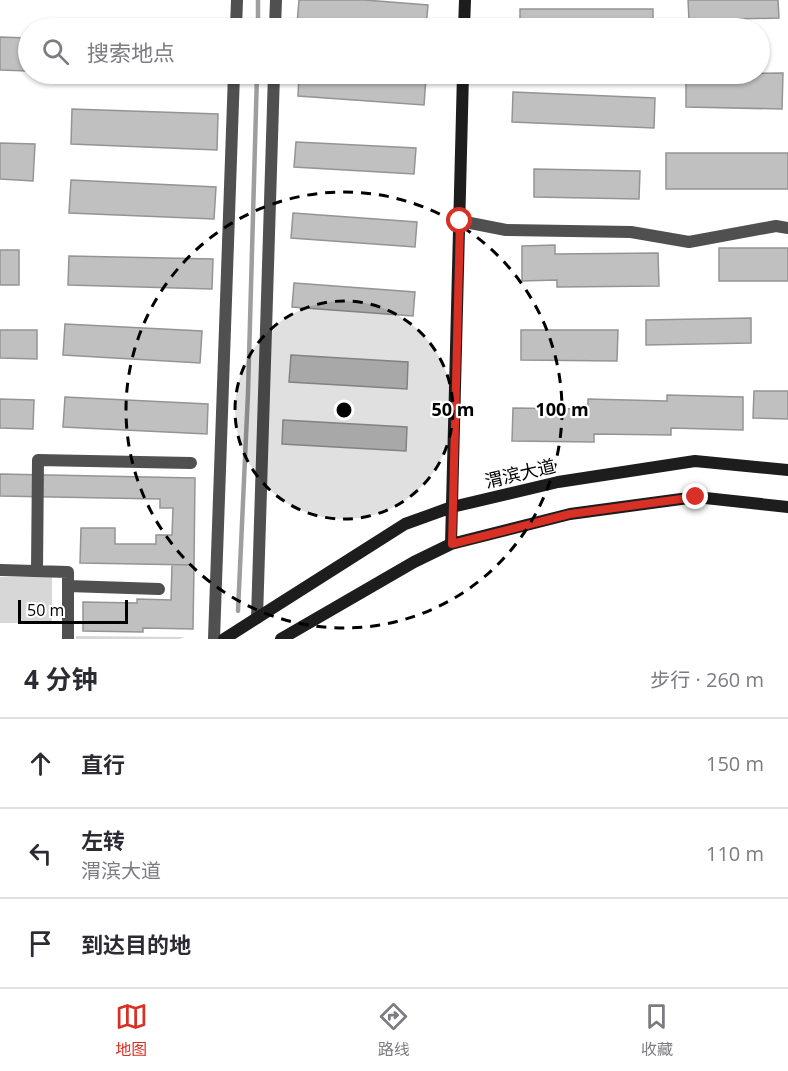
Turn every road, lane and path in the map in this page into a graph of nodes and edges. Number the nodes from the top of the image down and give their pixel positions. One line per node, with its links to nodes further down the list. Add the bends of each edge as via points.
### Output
1 (237, 0): 4 (street)
2 (276, 0): 5 (street)
3 (465, 0): 6 (main road)
4 (236, 18)
5 (275, 18)
6 (464, 18)
7 (234, 84): 23 (street)
8 (274, 84): 21 (street)
9 (463, 84): 10 (main road)
10 (460, 221): 11 (street, via 506,230 631,232 689,242 776,226); 14 (main road)
11 (788, 228)
12 (191, 463): 18 (street, via 38,460)
13 (788, 470): 14 (main road, 渭滨大道, via 695,461 558,482)
14 (452, 507): 16 (main road); 21 (main road, 渭滨大道, via 405,524)
15 (788, 507): 16 (main road, via 696,497 570,514)
16 (452, 544): 25 (main road)
17 (0, 570): 18 (street)
18 (37, 571): 19 (street, via 68,572)
19 (68, 586): 20 (street); 22 (street)
20 (159, 589)
21 (257, 618): 24 (main road, 渭滨大道)
22 (68, 639)
23 (214, 639)
24 (224, 639)
25 (280, 639)

